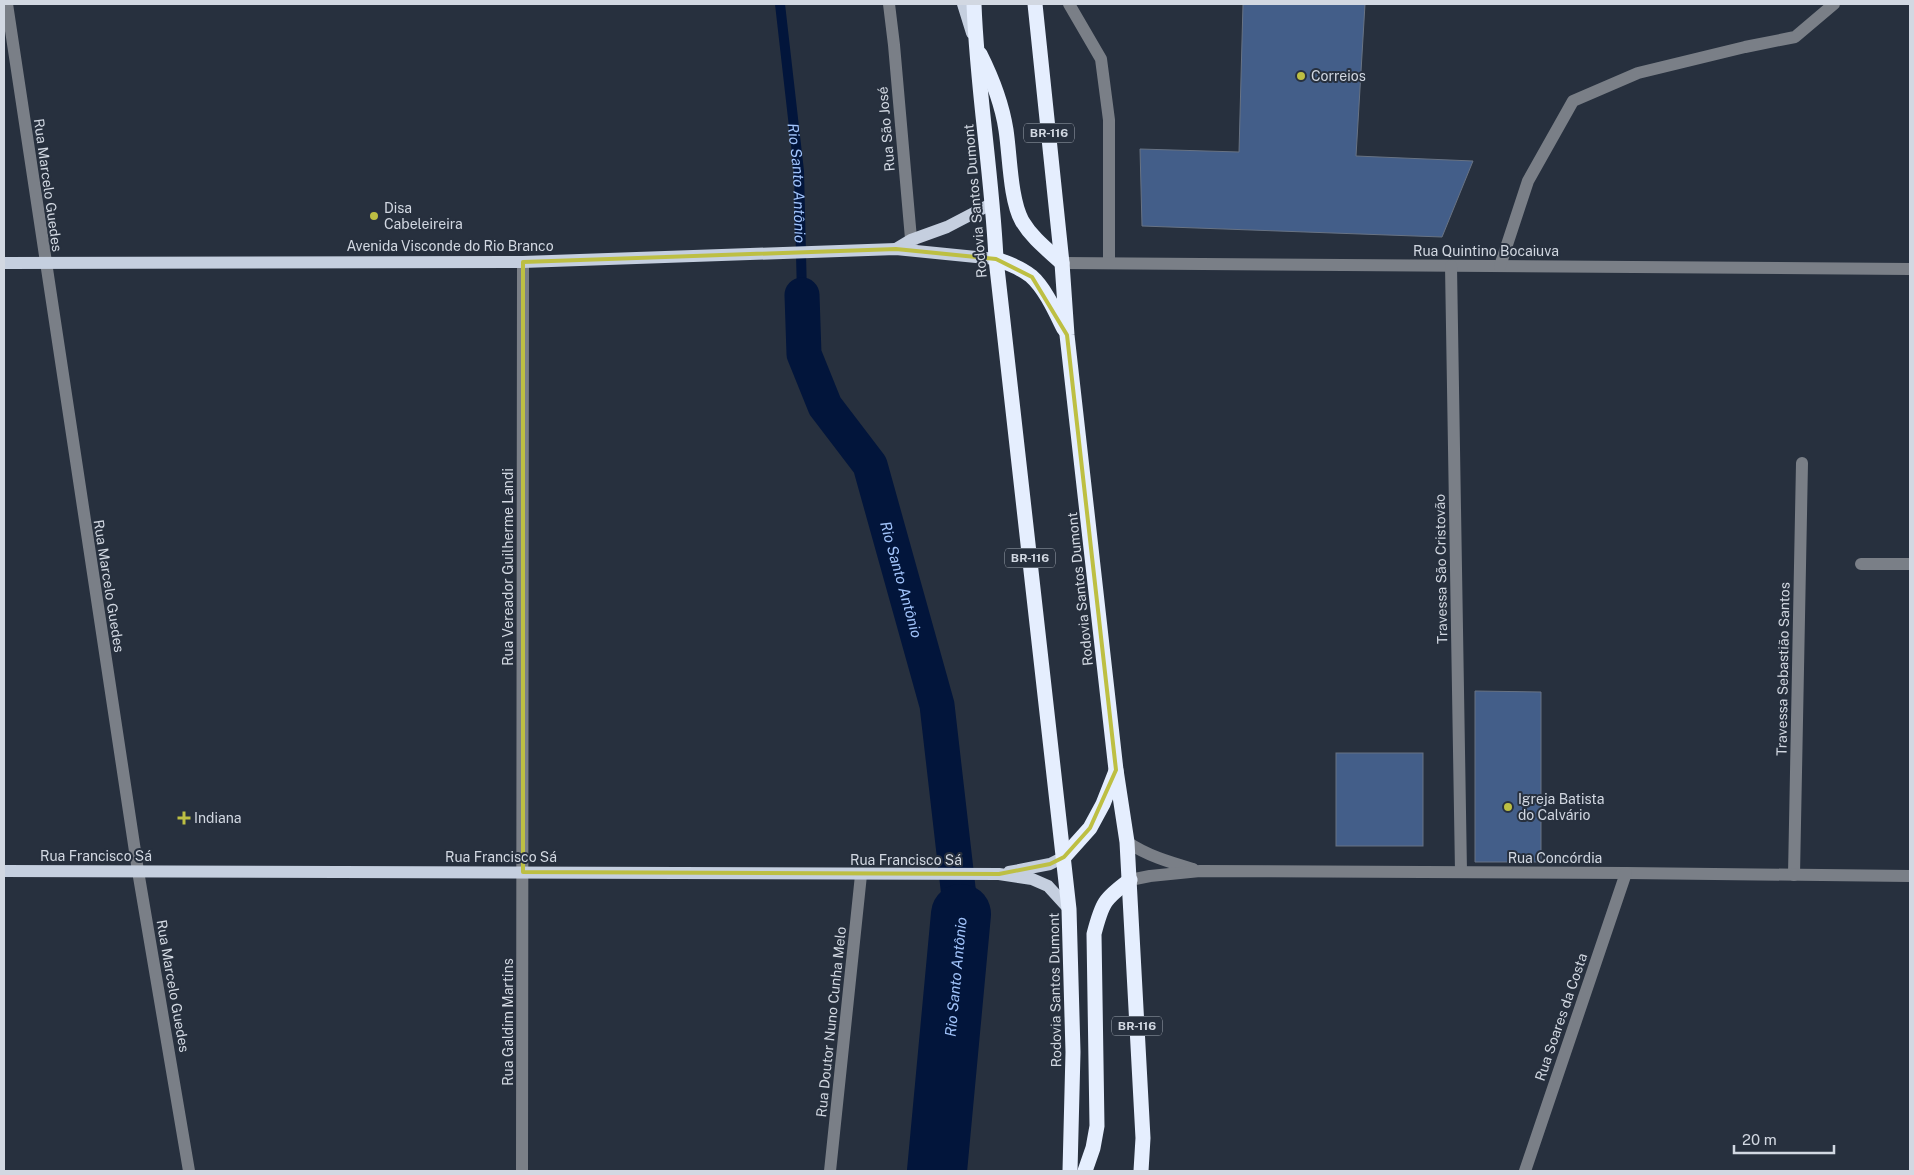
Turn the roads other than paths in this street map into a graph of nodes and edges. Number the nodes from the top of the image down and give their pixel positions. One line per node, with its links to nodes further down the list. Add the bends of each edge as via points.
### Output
1 (6, 4): 12 (street, Rua Marcelo Guedes)
2 (889, 4): 10 (street, Rua São José)
3 (963, 4): 8 (main road)
4 (974, 4): 8 (highway, Rodovia Santos Dumont / BR-116)
5 (1035, 4): 16 (highway, Rodovia Santos Dumont / BR-116)
6 (1069, 4): 14 (street, via 1101,59 1109,120)
7 (1834, 4): 18 (street, via 1795,37 1638,73 1573,101 1528,182)
8 (976, 46): 9 (highway, Rodovia Santos Dumont / BR-116); 16 (highway, via 992,79 1006,128 1015,200 1022,221)
9 (993, 203): 10 (main road); 11 (highway, Rodovia Santos Dumont / BR-116)
10 (912, 246): 11 (main road, Avenida Visconde do Rio Branco); 13 (main road, Avenida Visconde do Rio Branco)
11 (996, 258): 20 (highway, via 1032,277); 26 (highway, Rodovia Santos Dumont / BR-116)
12 (44, 262): 13 (main road, Avenida Visconde do Rio Branco); 15 (main road, Avenida Visconde do Rio Branco); 29 (street, Rua Marcelo Guedes)
13 (523, 262): 30 (street, Rua Vereador Guilherme Landi)
14 (1109, 262): 16 (street, Rua Quintino Bocaiuva); 17 (street, Rua Quintino Bocaiuva)
15 (4, 263)
16 (1062, 263): 20 (highway, Rodovia Santos Dumont / BR-116)
17 (1451, 266): 18 (street, Rua Quintino Bocaiuva); 31 (street, Travessa São Cristovão)
18 (1500, 266): 19 (street, Rua Quintino Bocaiuva)
19 (1910, 269)
20 (1067, 335): 24 (highway, Rodovia Santos Dumont / BR-116)
21 (1802, 463): 35 (street, Travessa Sebastião Santos)
22 (1861, 564): 23 (street)
23 (1910, 564)
24 (1116, 770): 25 (highway, Rodovia Santos Dumont / BR-116); 26 (highway, via 1090,828)
25 (1127, 842): 27 (street, Rua Concórdia, via 1161,860); 37 (highway, Rodovia Santos Dumont / BR-116)
26 (1064, 857): 33 (main road, Rua Francisco Sá, via 1050,864); 38 (highway, Rodovia Santos Dumont / BR-116)
27 (1200, 870): 31 (street, Rua Concórdia); 37 (street, Rua Concórdia)
28 (4, 871): 29 (main road, Rua Francisco Sá)
29 (138, 871): 30 (main road, Rua Francisco Sá); 39 (street, Rua Marcelo Guedes)
30 (524, 872): 34 (main road, Rua Francisco Sá); 40 (street, Rua Galdim Martins)
31 (1461, 872): 32 (street, Rua Concórdia)
32 (1626, 873): 35 (street, Rua Concórdia); 45 (street, Rua Soares da Costa)
33 (999, 874): 34 (main road, Rua Francisco Sá); 38 (main road, Rua Francisco Sá, via 1032,879 1048,886)
34 (861, 875): 41 (street, Rua Doutor Nuno Cunha Melo)
35 (1794, 875): 36 (street, Rua Concórdia)
36 (1910, 876)
37 (1130, 880): 43 (highway, via 1108,896 1099,912 1094,934 1097,1126 1094,1148); 44 (highway, Rodovia Santos Dumont / BR-116)
38 (1070, 909): 42 (highway, Rodovia Santos Dumont / BR-116, via 1073,1052)
39 (189, 1171)
40 (522, 1171)
41 (830, 1171)
42 (1070, 1171)
43 (1085, 1171)
44 (1142, 1171)
45 (1525, 1171)

